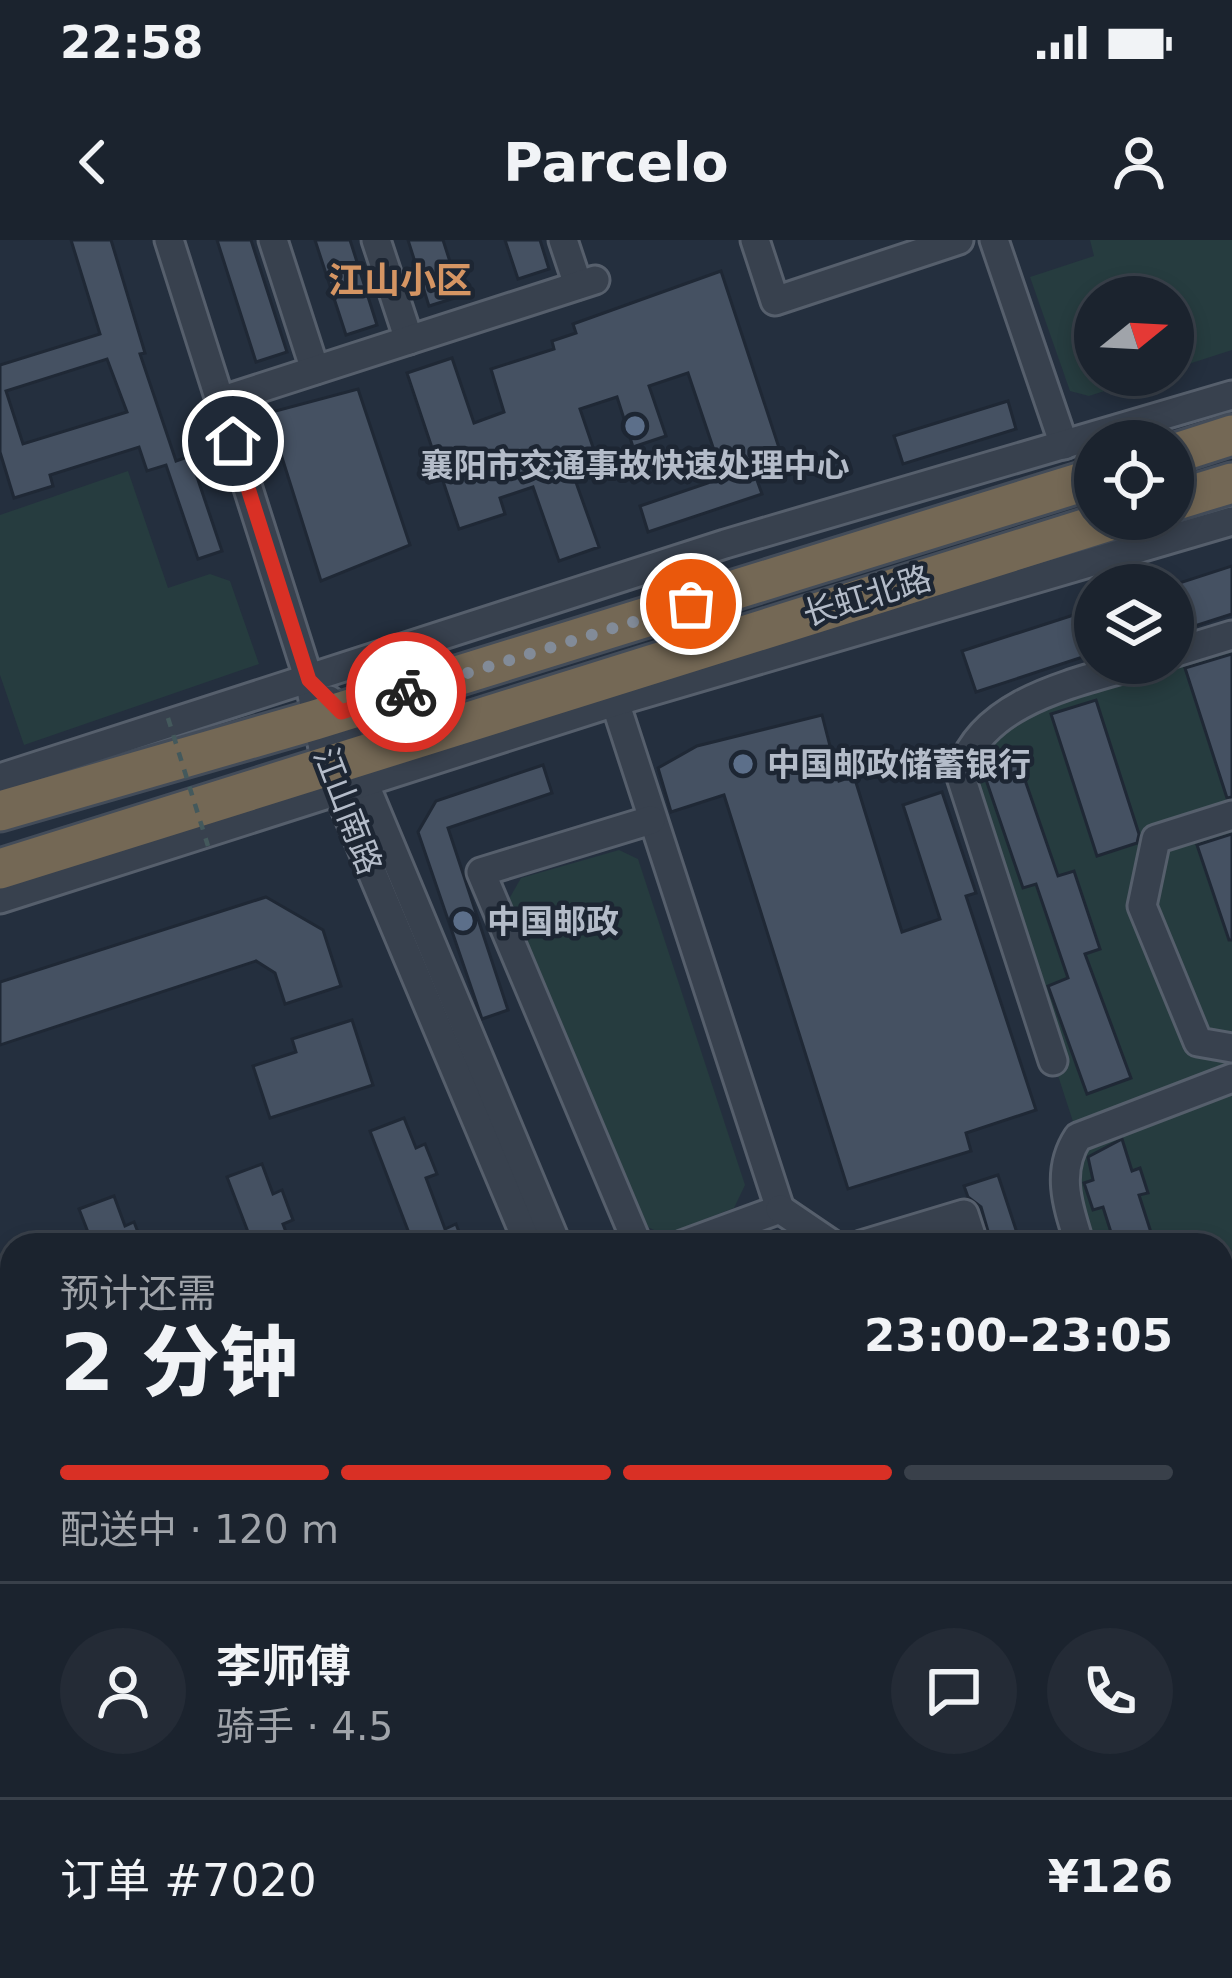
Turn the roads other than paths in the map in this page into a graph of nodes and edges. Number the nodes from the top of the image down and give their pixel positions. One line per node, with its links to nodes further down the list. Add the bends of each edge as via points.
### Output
1 (170, 240): 11 (street)
2 (273, 240): 9 (street)
3 (376, 240): 8 (street)
4 (563, 240): 8 (street, via 587,282)
5 (755, 240): 6 (street, via 776,301)
6 (958, 240)
7 (994, 240): 13 (street)
8 (409, 340): 9 (street)
9 (315, 370): 11 (street)
10 (1232, 395): 13 (street)
11 (220, 401): 22 (street)
12 (1232, 435): 14 (highway)
13 (1064, 445): 22 (street, via 725,544)
14 (1194, 447)
15 (1232, 483): 17 (highway)
16 (1074, 485): 25 (highway, 长虹北路)
17 (1194, 495)
18 (1232, 521): 24 (street)
19 (1074, 533): 26 (highway, 长虹北路)
20 (1232, 635): 21 (street)
21 (1194, 647)
22 (309, 680): 25 (street, 江山南路); 27 (street)
23 (1075, 684): 34 (street, via 992,723 968,744 960,774)
24 (615, 702): 26 (street); 30 (street)
25 (328, 716): 26 (street, 江山南路); 28 (highway, 长虹北路)
26 (346, 774): 31 (highway, 长虹北路); 32 (street); 37 (street, 江山南路); 38 (street, 江山南路)
27 (0, 778)
28 (0, 811)
29 (1232, 815): 33 (street, via 1156,839 1142,906 1198,1042)
30 (651, 820): 36 (street); 39 (street, via 481,872)
31 (0, 869)
32 (0, 899)
33 (1232, 1048)
34 (1053, 1060)
35 (1232, 1078): 44 (street, via 1078,1137 1065,1157 1064,1186)
36 (780, 1208): 40 (street); 41 (street)
37 (524, 1233)
38 (552, 1233)
39 (633, 1233)
40 (752, 1233)
41 (816, 1233)
42 (901, 1233): 43 (street, via 964,1214)
43 (970, 1233)
44 (1077, 1233)

